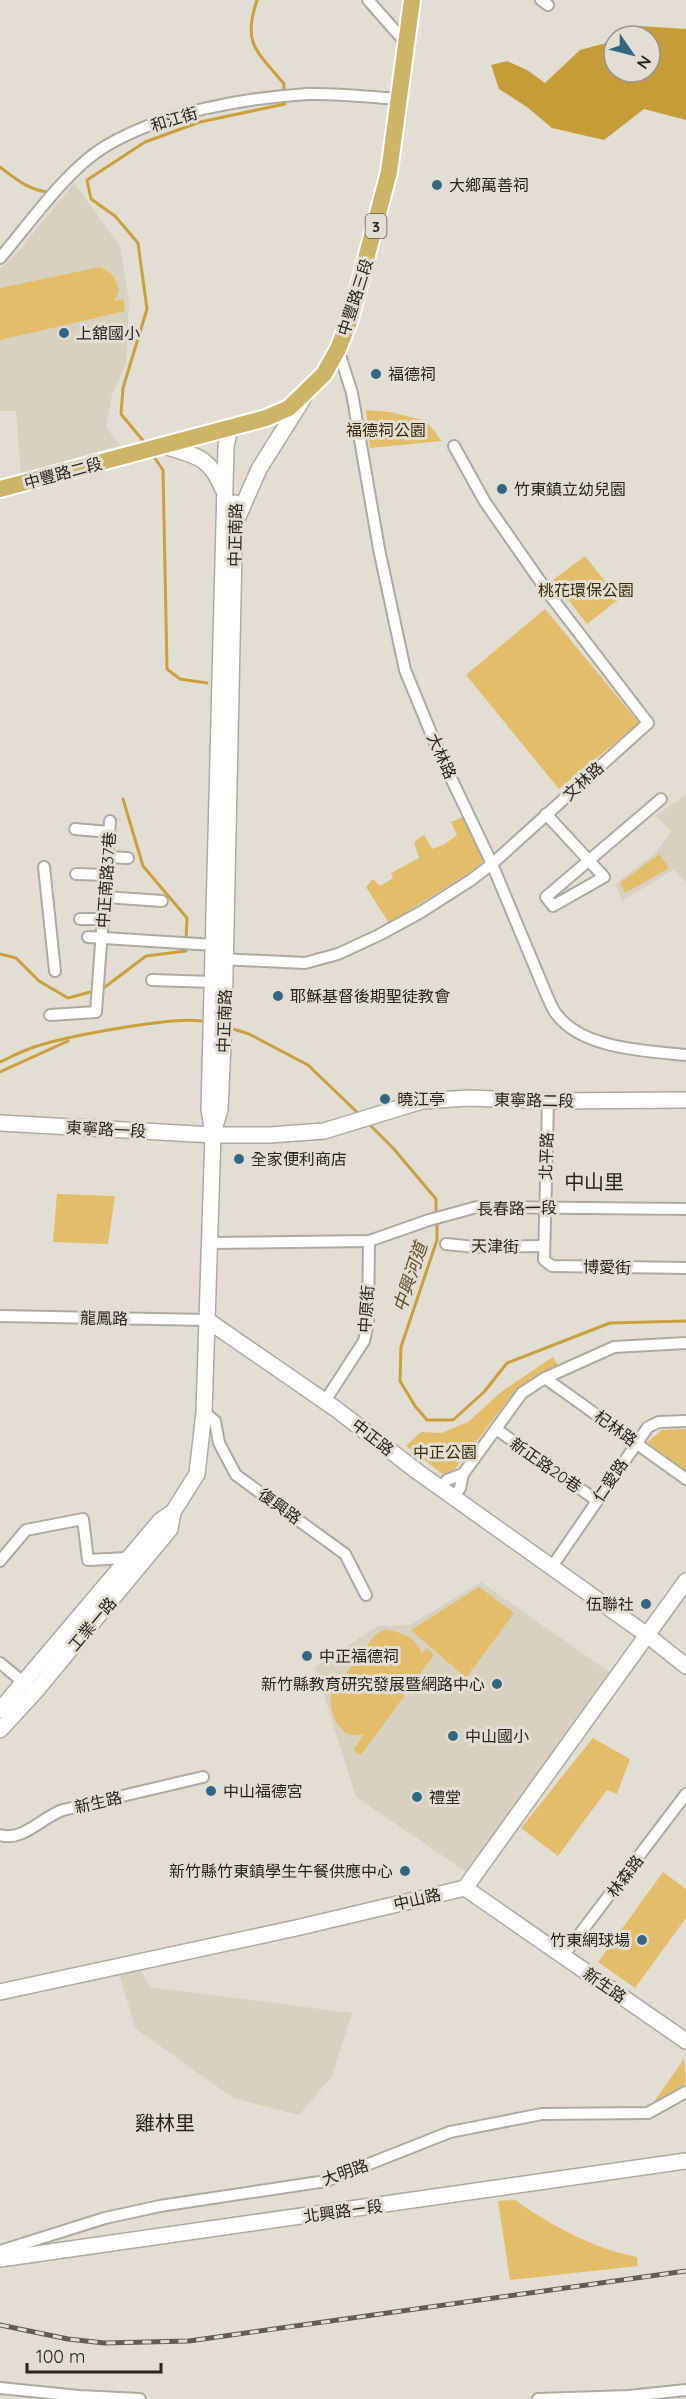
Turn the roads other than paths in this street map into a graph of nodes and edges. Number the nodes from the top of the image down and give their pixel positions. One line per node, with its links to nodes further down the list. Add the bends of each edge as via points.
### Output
1 (368, 0): 3 (street)
2 (411, 0): 3 (main road, 中豐路三段 / 3)
3 (406, 43): 4 (main road, 中豐路三段 / 3)
4 (399, 99): 5 (street, 和江街, via 310,94 261,99 218,106 148,126 105,146 69,177); 6 (main road, 中豐路三段 / 3, via 389,172 354,306)
5 (0, 258)
6 (338, 349): 7 (main road, 中豐路三段 / 3, via 324,374); 20 (street, 大林路, via 352,393 405,670)
7 (306, 394): 8 (main road, 中豐路三段 / 3, via 290,408); 13 (street, via 259,469)
8 (230, 429): 9 (main road, 3); 12 (street, 中正南路); 13 (street, 中正南路, via 235,443)
9 (164, 446): 11 (main road, 中豐路二段 / 3); 12 (street, via 196,456 215,470)
10 (454, 446): 15 (street, 文林路, via 485,502 543,585 648,723)
11 (0, 489)
12 (226, 495): 30 (street, 中正南路)
13 (236, 523): 30 (street, 中正南路)
14 (661, 799): 19 (street)
15 (546, 814): 19 (street); 20 (street, 文林路)
16 (75, 829): 17 (street, 中正南路37巷, via 110,827)
17 (107, 857): 18 (street); 23 (street, 中正南路37巷)
18 (128, 858)
19 (589, 860): 19 (street, via 604,878 553,906 546,897)
20 (492, 864): 30 (street, 文林路, via 421,912 338,954 305,963); 36 (street, 大林路, via 557,1016 582,1036 598,1041)
21 (44, 867): 31 (street)
22 (76, 874): 23 (street)
23 (106, 875): 24 (street, 中正南路37巷)
24 (105, 897): 25 (street); 27 (street, 中正南路37巷)
25 (162, 901)
26 (80, 919): 27 (street)
27 (103, 919): 29 (street, 中正南路37巷)
28 (88, 937): 29 (street)
29 (102, 938): 30 (street, 中正南路37巷, via 192,943); 34 (street, 中正南路37巷, via 96,1012)
30 (218, 954): 33 (street, 中正南路); 35 (street, 中正南路)
31 (55, 971)
32 (152, 980): 33 (street)
33 (213, 982): 35 (street, 中正南路)
34 (50, 1015)
35 (218, 1025): 40 (street, 中正南路, via 220,1110)
36 (686, 1055)
37 (686, 1100): 38 (street, 東寧路二段)
38 (548, 1101): 40 (street, 東寧路二段, via 422,1101 315,1133); 41 (street, 北平路)
39 (0, 1123): 40 (street, 東寧路一段)
40 (213, 1135): 44 (street)
41 (544, 1207): 42 (street, 長春路一段); 43 (street, 長春路一段, via 477,1208); 46 (street, 北平路)
42 (686, 1209)
43 (369, 1241): 44 (street, 長春路一段); 52 (street, 中原街, via 368,1323 364,1341)
44 (209, 1243): 49 (street)
45 (446, 1244): 46 (street, 天津街)
46 (543, 1246): 47 (street, 博愛街, via 544,1260 552,1266)
47 (686, 1268)
48 (0, 1316): 49 (street, 龍鳳路)
49 (207, 1320): 52 (street, 中正路); 53 (street, 工業一路)
50 (686, 1343): 51 (street, via 614,1347)
51 (545, 1378): 55 (street, via 522,1393); 56 (street, 杞林路)
52 (325, 1401): 58 (street, 中正路)
53 (204, 1412): 60 (street, 工業一路, via 197,1474); 65 (street, 復興路, via 215,1421 219,1443 236,1475 345,1554)
54 (686, 1421): 56 (street, 仁愛路, via 659,1422 648,1427)
55 (496, 1429): 58 (street, via 463,1474 447,1480); 59 (street, 新正路20巷)
56 (636, 1442): 57 (street, 杞林路); 59 (street, 仁愛路)
57 (686, 1479)
58 (448, 1492): 63 (street, 中正路)
59 (596, 1500): 63 (street, 仁愛路)
60 (173, 1512): 61 (street, 工業一路); 69 (street, 工業一路, via 170,1529)
61 (128, 1558): 62 (street, via 88,1560 83,1518 26,1530); 69 (street, 工業一路)
62 (0, 1561)
63 (551, 1568): 66 (street, 中正路)
64 (686, 1581): 66 (street)
65 (366, 1595)
66 (647, 1635): 68 (street, 中正路); 75 (street)
67 (0, 1664): 69 (street)
68 (686, 1666)
69 (30, 1687): 70 (street, 工業一路); 71 (street, 工業一路)
70 (0, 1710)
71 (0, 1730)
72 (203, 1777): 74 (street, 新生路, via 63,1810 19,1835)
73 (686, 1794): 76 (street, 林森路)
74 (0, 1835)
75 (465, 1888): 76 (street, 新生路); 77 (street, 中山路)
76 (563, 1956): 78 (street, 新生路)
77 (0, 1992)
78 (686, 2041)
79 (686, 2092): 81 (street, 大明路, via 648,2113 542,2114 450,2132 327,2181 160,2206 105,2218)
80 (686, 2161): 82 (street, 北興路ㄧ段)
81 (0, 2251)
82 (0, 2259)
83 (0, 2388): 85 (street)
84 (686, 2390): 86 (street)
85 (140, 2399)
86 (538, 2399)

